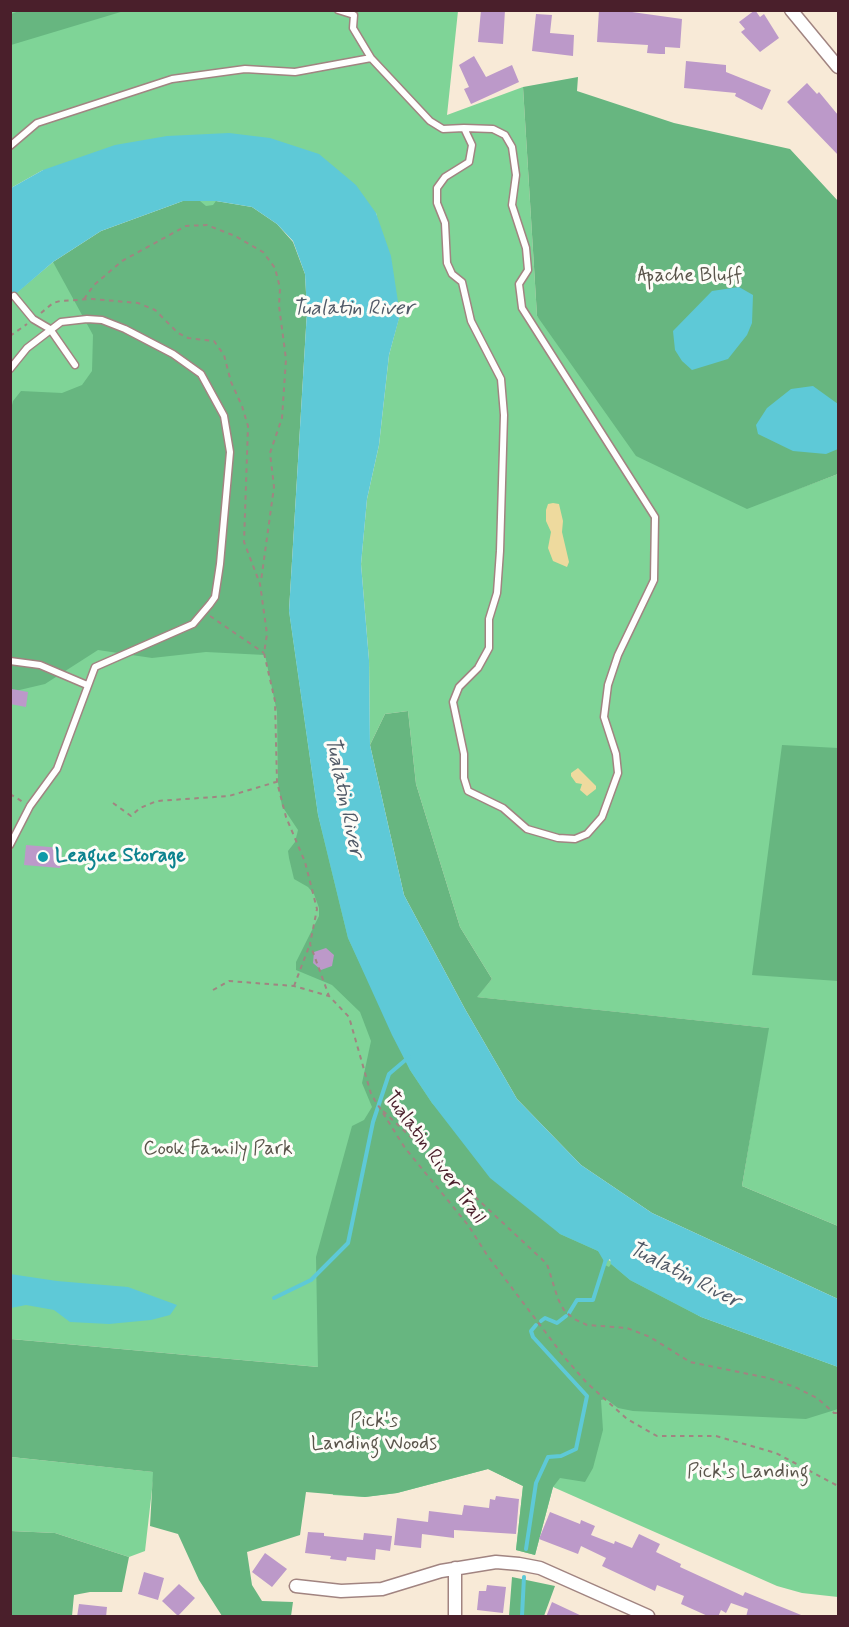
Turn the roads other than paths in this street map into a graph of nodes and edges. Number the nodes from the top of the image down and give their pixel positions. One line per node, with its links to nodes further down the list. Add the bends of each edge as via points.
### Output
1 (338, 10): 3 (lane, via 354,15 353,28)
2 (791, 10): 4 (street)
3 (371, 58): 5 (lane, via 430,121 443,129); 6 (lane, via 294,72 245,69 172,79 37,123)
4 (838, 68)
5 (464, 128): 5 (lane, via 493,129 505,135 512,147 516,175 512,205 526,248 528,270 519,285 522,308 655,517 654,580 608,685 604,717 618,773 602,817 587,834 575,839 527,829 503,808 468,791 464,778 464,754 453,702 459,687 478,668 489,648 489,619 497,593 500,551 504,415 501,379 471,321 462,282 447,263 445,223 437,203 441,183 470,162 472,145)
6 (10, 146)
7 (14, 296): 8 (lane, via 33,319)
8 (50, 328): 9 (lane); 10 (lane); 12 (lane, via 61,322 102,320 172,354 201,374 214,393 224,416 230,452 215,597 192,624 100,662)
9 (75, 365)
10 (10, 369)
11 (10, 661): 12 (lane, via 40,665)
12 (87, 685): 13 (lane, via 57,769)
13 (10, 845)
14 (455, 1568): 15 (street, via 382,1589 341,1591); 16 (street); 17 (street, via 496,1562 540,1568)
15 (296, 1586)
16 (455, 1617)
17 (648, 1617)

